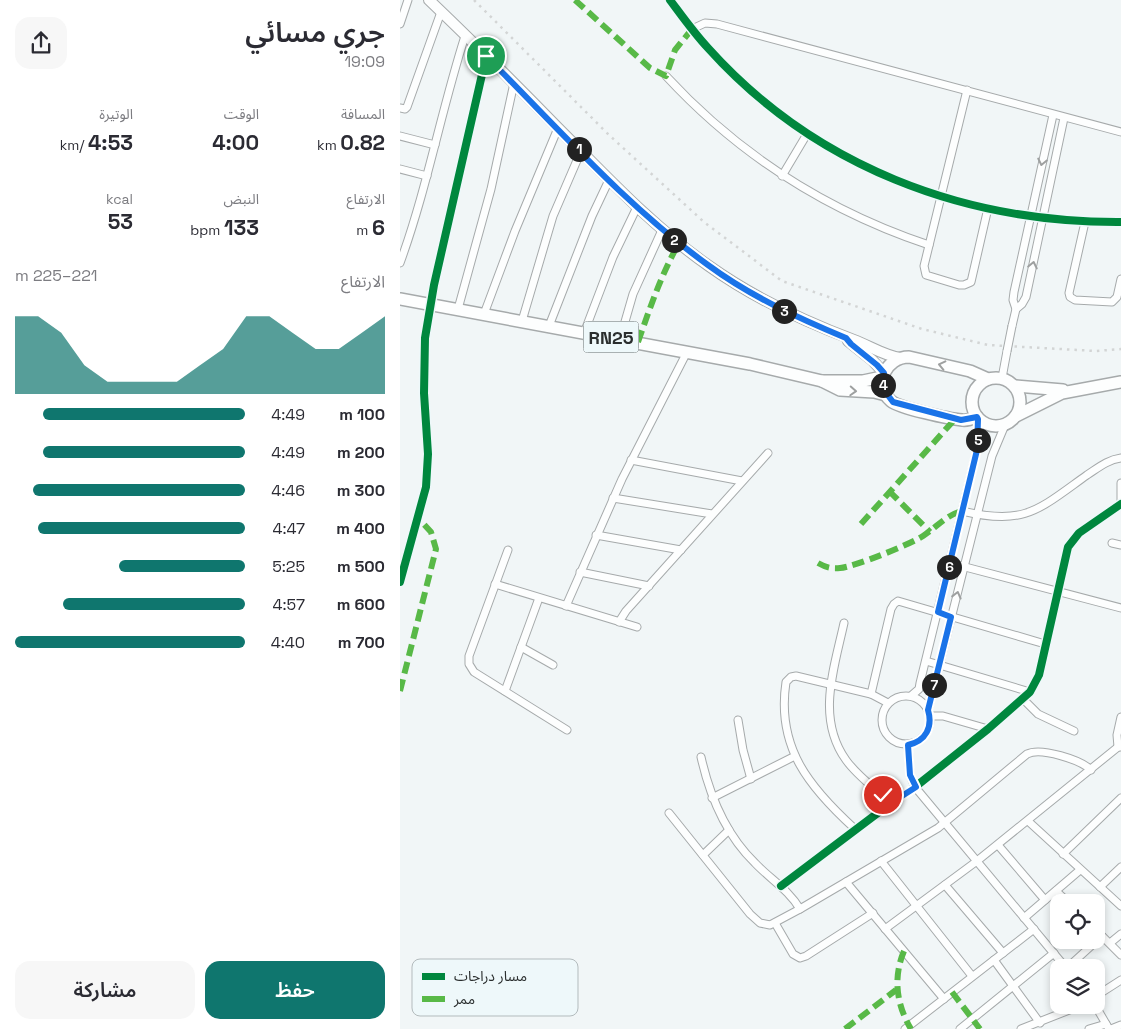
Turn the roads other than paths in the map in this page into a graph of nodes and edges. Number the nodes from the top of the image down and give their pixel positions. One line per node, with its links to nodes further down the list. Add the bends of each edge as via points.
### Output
1 (408, 0): 5 (street)
2 (429, 0): 4 (main road)
3 (670, 0): 6 (street)
4 (441, 12): 7 (main road); 12 (street, via 406,107)
5 (400, 24)
6 (692, 28): 11 (street, via 705,23 717,24); 17 (street, via 730,70)
7 (465, 36): 8 (main road); 19 (street)
8 (486, 56): 10 (main road); 37 (street)
9 (666, 76): 23 (street, via 721,131)
10 (514, 83): 15 (main road); 38 (street, via 491,189)
11 (966, 90): 13 (street); 25 (street)
12 (400, 108)
13 (1053, 115): 14 (street); 28 (street, one-way to 28)
14 (1064, 118): 16 (street); 29 (street)
15 (558, 128): 20 (main road); 40 (street)
16 (1121, 132)
17 (807, 134): 23 (street); 25 (street, via 874,172)
18 (400, 136): 19 (street)
19 (434, 145): 22 (street)
20 (581, 151): 24 (main road); 41 (street, via 553,216)
21 (400, 169): 22 (street)
22 (427, 176): 34 (street)
23 (782, 176): 33 (street, via 854,216)
24 (609, 180): 26 (main road); 42 (street)
25 (940, 195): 27 (street); 33 (street)
26 (637, 207): 32 (main road); 43 (street, via 613,257)
27 (988, 208): 28 (street); 33 (street, via 973,277 968,284 959,285 926,275)
28 (1030, 216): 29 (street); 39 (street, via 1013,296)
29 (1043, 218): 30 (street); 39 (street, one-way to 29, via 1026,297)
30 (1085, 222): 31 (street); 35 (street, via 1070,298 1112,302)
31 (1121, 222)
32 (662, 230): 44 (main road, via 746,290 786,312); 45 (street, via 634,294)
33 (929, 245)
34 (400, 263)
35 (1121, 279)
36 (400, 299): 37 (main road, RN25)
37 (431, 305): 38 (main road, RN25); 77 (street, via 424,354 426,487)
38 (458, 309): 40 (main road, RN25)
39 (1016, 309): 49 (street, bridge)
40 (484, 314): 41 (main road, RN25)
41 (522, 321): 42 (main road, RN25)
42 (549, 326): 43 (main road, RN25)
43 (584, 333): 45 (main road, RN25)
44 (846, 338): 47 (main road); 48 (main road, via 877,365)
45 (620, 339): 46 (main road, RN25)
46 (687, 352): 51 (main road, RN25); 61 (street)
47 (900, 358): 48 (main road, via 888,365); 50 (main road, one-way to 47, via 970,371 909,357)
48 (883, 375): 51 (main road, RN25, via 863,381); 55 (main road)
49 (1002, 378): 50 (main road); 53 (main road)
50 (988, 379): 57 (main road, via 973,395 973,408)
51 (822, 381): 55 (main road, RN25, one-way to 55, via 840,390)
52 (1121, 382): 54 (main road)
53 (1015, 386): 54 (main road); 56 (main road, via 1021,401)
54 (1070, 391): 56 (main road)
55 (886, 395): 57 (main road, RN25, via 898,405 947,417)
56 (1016, 416): 58 (main road)
57 (978, 418): 58 (main road, RN25, via 993,426); 66 (street, via 977,450)
58 (1005, 425): 68 (street, via 995,445)
59 (768, 452): 62 (street)
60 (1121, 458): 68 (street, via 1103,464 1048,504 1027,514 1001,517)
61 (631, 460): 62 (street); 64 (street)
62 (742, 481): 67 (street)
63 (1121, 483): 65 (street)
64 (614, 498): 67 (street); 69 (street)
65 (1121, 503): 80 (street, via 1073,539 1065,557)
66 (962, 511): 68 (street); 74 (street)
67 (712, 514): 73 (street)
68 (977, 514): 75 (street)
69 (596, 535): 73 (street); 76 (street)
70 (1112, 543): 71 (street)
71 (1121, 545)
72 (508, 550): 78 (street)
73 (680, 550): 79 (street)
74 (950, 563): 75 (street); 84 (street)
75 (964, 566): 80 (street); 85 (street, one-way to 75)
76 (580, 572): 79 (street); 82 (street)
77 (400, 582)
78 (495, 584): 81 (street); 95 (street, via 469,660 474,672)
79 (649, 586): 86 (street)
80 (1058, 590): 83 (street); 89 (street)
81 (539, 598): 82 (street); 90 (street)
82 (566, 606): 86 (street)
83 (1121, 608)
84 (938, 612): 85 (street); 91 (street); 97 (street, via 900,602 894,604)
85 (951, 617): 89 (street); 93 (street)
86 (620, 622): 88 (street)
87 (844, 623): 94 (street)
88 (637, 627)
89 (1045, 644): 96 (street, via 1038,675)
90 (521, 647): 92 (street); 95 (street)
91 (926, 661): 93 (street); 98 (street, via 919,689)
92 (553, 665)
93 (940, 665): 96 (street); 101 (street)
94 (830, 684): 97 (street); 109 (street, via 796,676 786,682 786,726); 116 (street, via 829,716 838,747 858,774)
95 (505, 691): 105 (street)
96 (1030, 692): 99 (street)
97 (871, 694): 100 (street)
98 (911, 696): 100 (street, via 899,697); 101 (street, via 921,701)
99 (1023, 699): 104 (street); 106 (street, via 1038,714)
100 (888, 703): 107 (street, via 882,717 884,731 894,742)
101 (929, 713): 104 (street); 107 (street, via 926,735)
102 (1121, 716): 108 (street, via 1117,735)
103 (738, 720): 112 (street)
104 (988, 729): 113 (street)
105 (567, 730)
106 (1074, 731)
107 (908, 745): 113 (street, via 910,775)
108 (1120, 747): 111 (street)
109 (795, 756): 112 (street); 120 (street, via 815,790)
110 (701, 757): 114 (street)
111 (1092, 770): 118 (street); 119 (street, via 1079,762 1040,751 1031,752)
112 (751, 779): 114 (street)
113 (916, 787): 116 (street); 119 (street)
114 (712, 798): 121 (street)
115 (1121, 798): 123 (street)
116 (891, 803): 120 (street)
117 (669, 813): 124 (street)
118 (1028, 821): 122 (street); 123 (street)
119 (944, 822): 125 (street); 126 (street)
120 (855, 829): 131 (street)
121 (728, 830): 124 (street); 131 (street, via 753,861)
122 (998, 845): 126 (street); 135 (street)
123 (1063, 854): 128 (street)
124 (703, 855): 141 (street, via 754,919 764,925)
125 (881, 861): 129 (street); 136 (street)
126 (977, 861): 130 (street); 140 (street)
127 (1121, 867): 132 (street)
128 (1080, 870): 132 (street); 133 (street)
129 (846, 882): 138 (street); 139 (street)
130 (945, 885): 136 (street); 148 (street)
131 (781, 886): 138 (street)
132 (1100, 887): 137 (street)
133 (1056, 890): 134 (street); 135 (street)
134 (1060, 894)
135 (1045, 900): 140 (street)
136 (916, 906): 142 (street); 154 (street)
137 (1121, 906)
138 (800, 909): 141 (street)
139 (873, 914): 141 (street, via 800,958 793,954); 142 (street)
140 (1024, 918): 143 (street)
141 (776, 923)
142 (886, 929): 158 (street)
143 (1034, 929): 148 (street); 149 (street)
144 (1121, 934): 146 (street)
145 (1105, 939): 146 (street)
146 (1110, 943): 150 (street)
147 (1088, 949): 152 (street)
148 (1003, 953): 153 (street)
149 (1054, 953): 151 (street); 156 (street)
150 (1121, 955)
151 (1059, 959)
152 (1077, 959)
153 (994, 960): 154 (street); 156 (street)
154 (972, 976): 158 (street)
155 (1121, 980): 157 (street)
156 (1013, 987): 161 (street); 165 (street)
157 (1105, 990)
158 (944, 999): 164 (street)
159 (1061, 1014): 161 (street)
160 (1101, 1014): 163 (street)
161 (1040, 1023): 166 (street)
162 (1121, 1025): 163 (street)
163 (1109, 1027): 167 (street)
164 (905, 1029)
165 (960, 1029)
166 (1021, 1029)
167 (1089, 1029)

